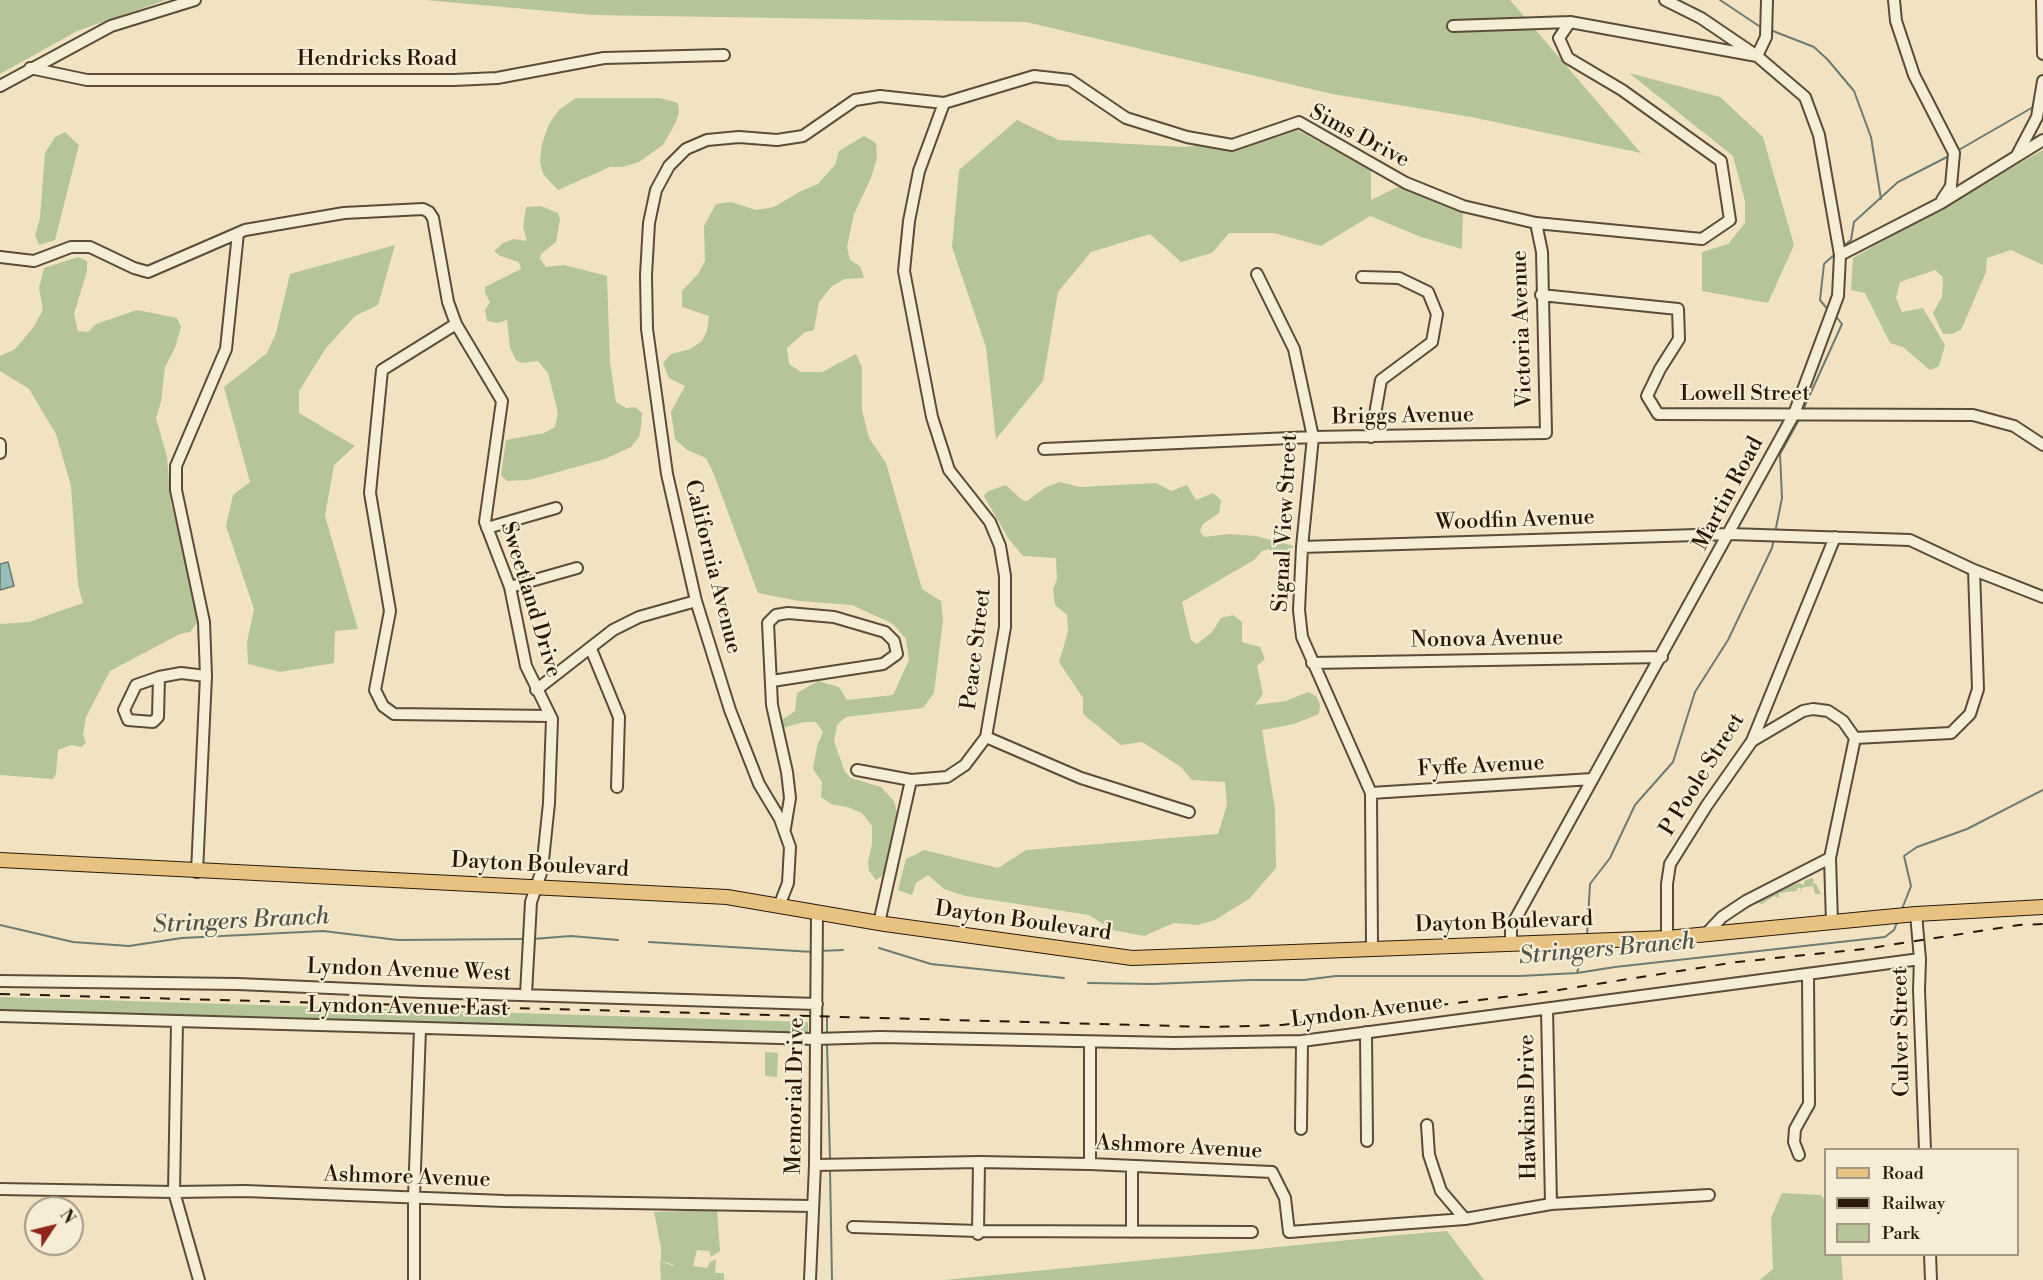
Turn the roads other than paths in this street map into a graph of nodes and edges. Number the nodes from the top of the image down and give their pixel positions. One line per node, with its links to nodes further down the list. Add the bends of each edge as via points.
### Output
1 (195, 0): 11 (street, via 111,26)
2 (1665, 0): 10 (street, via 1701,18)
3 (1767, 0): 10 (street, via 1766,37)
4 (1894, 0): 17 (street, via 1896,21 1914,75 1954,153 1951,186)
5 (2042, 0): 8 (street)
6 (1570, 22): 7 (street); 10 (street); 19 (street, Sims Drive, via 1559,38 1568,58 1622,90 1721,161 1730,220 1702,239)
7 (1453, 26)
8 (2043, 54)
9 (724, 55): 11 (street, Hendricks Road, via 604,58 497,78 454,80 87,80)
10 (1757, 56): 21 (street, via 1805,97 1819,135)
11 (30, 68): 13 (street)
12 (2043, 81): 16 (street, via 2037,117)
13 (0, 86)
14 (944, 103): 18 (street, Sims Drive, via 880,96 855,100 803,136 707,140 686,149 669,166 656,190); 19 (street, Sims Drive, via 1034,76 1070,80 1126,118 1187,137 1232,145 1299,122 1406,183 1463,206); 53 (street, Peace Street, via 919,171 904,271 932,417 949,470 990,522 1000,546 1005,576 1005,627)
15 (2043, 141): 16 (street)
16 (2015, 157): 17 (street)
17 (1941, 203): 21 (street)
18 (649, 223): 44 (street, California Avenue, via 647,329 668,474)
19 (1536, 223): 25 (street, Victoria Avenue, via 1542,252)
20 (238, 233): 22 (street, Sweetland Drive, via 148,272 90,247 71,247 33,261); 26 (street, Sweetland Drive, via 344,213 423,209 433,218 448,302); 48 (street, via 226,349 176,466 176,490 201,603)
21 (1840, 255): 27 (street, Martin Road, via 1838,296)
22 (0, 257)
23 (1257, 274): 29 (street, Signal View Street, via 1294,349)
24 (1362, 277): 30 (street, via 1399,278 1428,292 1437,314 1432,342 1381,380)
25 (1541, 295): 27 (street, Lowell Street, via 1678,309 1679,339 1647,396 1658,414); 28 (street, Victoria Avenue)
26 (456, 324): 36 (street, Sweetland Drive, via 502,402 484,509); 52 (street, via 382,370 370,493 390,611 375,690 383,705 394,714)
27 (1794, 414): 32 (street, Lowell Street, via 1973,415 2014,426); 37 (street, Martin Road)
28 (1546, 433): 30 (street, Briggs Avenue)
29 (1313, 437): 30 (street, Briggs Avenue); 33 (street, Briggs Avenue); 39 (street, Signal View Street)
30 (1371, 437)
31 (0, 444): 34 (street)
32 (2043, 445)
33 (1044, 449)
34 (0, 453)
35 (556, 508): 36 (street)
36 (487, 528): 42 (street, Sweetland Drive)
37 (1730, 534): 38 (street, Woodfin Avenue); 39 (street, Woodfin Avenue); 46 (street, Martin Road)
38 (1835, 537): 41 (street, Woodfin Avenue, via 1910,540); 55 (street, P Poole Street)
39 (1302, 547): 47 (street, Signal View Street, via 1299,610 1302,637)
40 (578, 568): 42 (street)
41 (1974, 570): 43 (street, Woodfin Avenue); 54 (street, via 1978,689 1970,714 1950,733)
42 (510, 587): 51 (street, Sweetland Drive, via 526,666)
43 (2043, 597)
44 (696, 601): 45 (street, via 639,617 613,630); 62 (street, California Avenue, via 742,745)
45 (591, 649): 51 (street); 59 (street, via 619,717)
46 (1662, 657): 47 (street, Nonova Avenue); 57 (street, Martin Road)
47 (1312, 663): 60 (street, Signal View Street)
48 (206, 676): 49 (street, via 181,673); 65 (street)
49 (159, 677): 49 (street, via 136,685 124,710 128,720 153,722 158,717)
50 (772, 681): 50 (street, via 883,664 897,654 894,641 885,632 834,617 776,615 768,623); 62 (street, via 772,705 790,798)
51 (537, 690): 52 (street, Sweetland Drive)
52 (550, 716): 66 (street, Sweetland Drive, via 550,798 543,870)
53 (986, 737): 58 (street, Peace Street, via 965,765 947,777); 61 (street, via 1081,778)
54 (1855, 738): 55 (street, via 1843,721 1828,711 1813,709); 63 (street)
55 (1752, 741): 74 (street, P Poole Street, via 1670,864)
56 (857, 770): 58 (street, Peace Street)
57 (1592, 779): 60 (street, Fyffe Avenue); 75 (street, Martin Road, via 1511,927)
58 (911, 780): 71 (street)
59 (617, 787)
60 (1371, 793): 76 (street, Signal View Street)
61 (1189, 812)
62 (785, 829): 67 (street, California Avenue, via 790,847 789,868)
63 (1830, 858): 72 (street); 73 (street, via 1746,902 1722,917)
64 (0, 860): 65 (main road, Dayton Boulevard)
65 (197, 872): 66 (main road, Dayton Boulevard)
66 (537, 885): 67 (main road, Dayton Boulevard, via 727,897); 80 (street, Sweetland Drive, via 531,902)
67 (779, 906): 69 (main road, Dayton Boulevard)
68 (2043, 907): 70 (main road, Dayton Boulevard)
69 (817, 913): 71 (main road, Dayton Boulevard); 81 (street, Memorial Drive)
70 (1916, 914): 72 (main road, Dayton Boulevard); 77 (street, Culver Street)
71 (879, 923): 76 (main road, Dayton Boulevard, via 1132,958)
72 (1832, 923): 73 (main road, Dayton Boulevard)
73 (1707, 933): 74 (main road, Dayton Boulevard)
74 (1667, 938): 75 (main road, Dayton Boulevard)
75 (1511, 944): 76 (main road, Dayton Boulevard)
76 (1372, 949)
77 (1920, 958): 78 (street, Lyndon Avenue); 93 (street, Culver Street)
78 (1808, 974): 82 (street, Lyndon Avenue); 94 (street, via 1809,1104 1795,1129)
79 (0, 981): 80 (street, Lyndon Avenue West, via 233,983)
80 (526, 994): 81 (street, Lyndon Avenue West)
81 (817, 1004): 87 (street, Memorial Drive)
82 (1547, 1009): 86 (street, Lyndon Avenue); 103 (street, Hawkins Drive)
83 (0, 1016): 84 (street, Lyndon Avenue East)
84 (177, 1022): 85 (street, Lyndon Avenue East); 100 (street)
85 (420, 1029): 87 (street, Lyndon Avenue East); 102 (street)
86 (1366, 1032): 88 (street, Lyndon Avenue); 92 (street)
87 (815, 1039): 89 (street, Lyndon Avenue); 97 (street, Memorial Drive)
88 (1302, 1041): 89 (street, Lyndon Avenue); 91 (street)
89 (1090, 1042): 96 (street)
90 (1427, 1125): 105 (street, via 1429,1155 1441,1191)
91 (1301, 1129)
92 (1367, 1141)
93 (1926, 1148)
94 (1799, 1155)
95 (979, 1162): 96 (street, Ashmore Avenue); 97 (street, Ashmore Avenue); 109 (street)
96 (1090, 1164): 98 (street, Ashmore Avenue)
97 (815, 1166): 104 (street, Memorial Drive)
98 (1132, 1166): 105 (street, Ashmore Avenue, via 1272,1173 1285,1198 1289,1232); 107 (street)
99 (0, 1189): 100 (street, Ashmore Avenue)
100 (174, 1192): 102 (street, Ashmore Avenue); 111 (street)
101 (1709, 1195): 103 (street, Ashmore Avenue)
102 (414, 1197): 104 (street, Ashmore Avenue); 112 (street)
103 (1551, 1204): 105 (street, Ashmore Avenue)
104 (813, 1206): 113 (street, Memorial Drive)
105 (1465, 1219)
106 (853, 1227): 109 (street)
107 (1132, 1232): 108 (street); 109 (street)
108 (1252, 1232)
109 (978, 1233)
110 (1930, 1256): 114 (street)
111 (199, 1280)
112 (414, 1280)
113 (810, 1280)
114 (1931, 1280)

